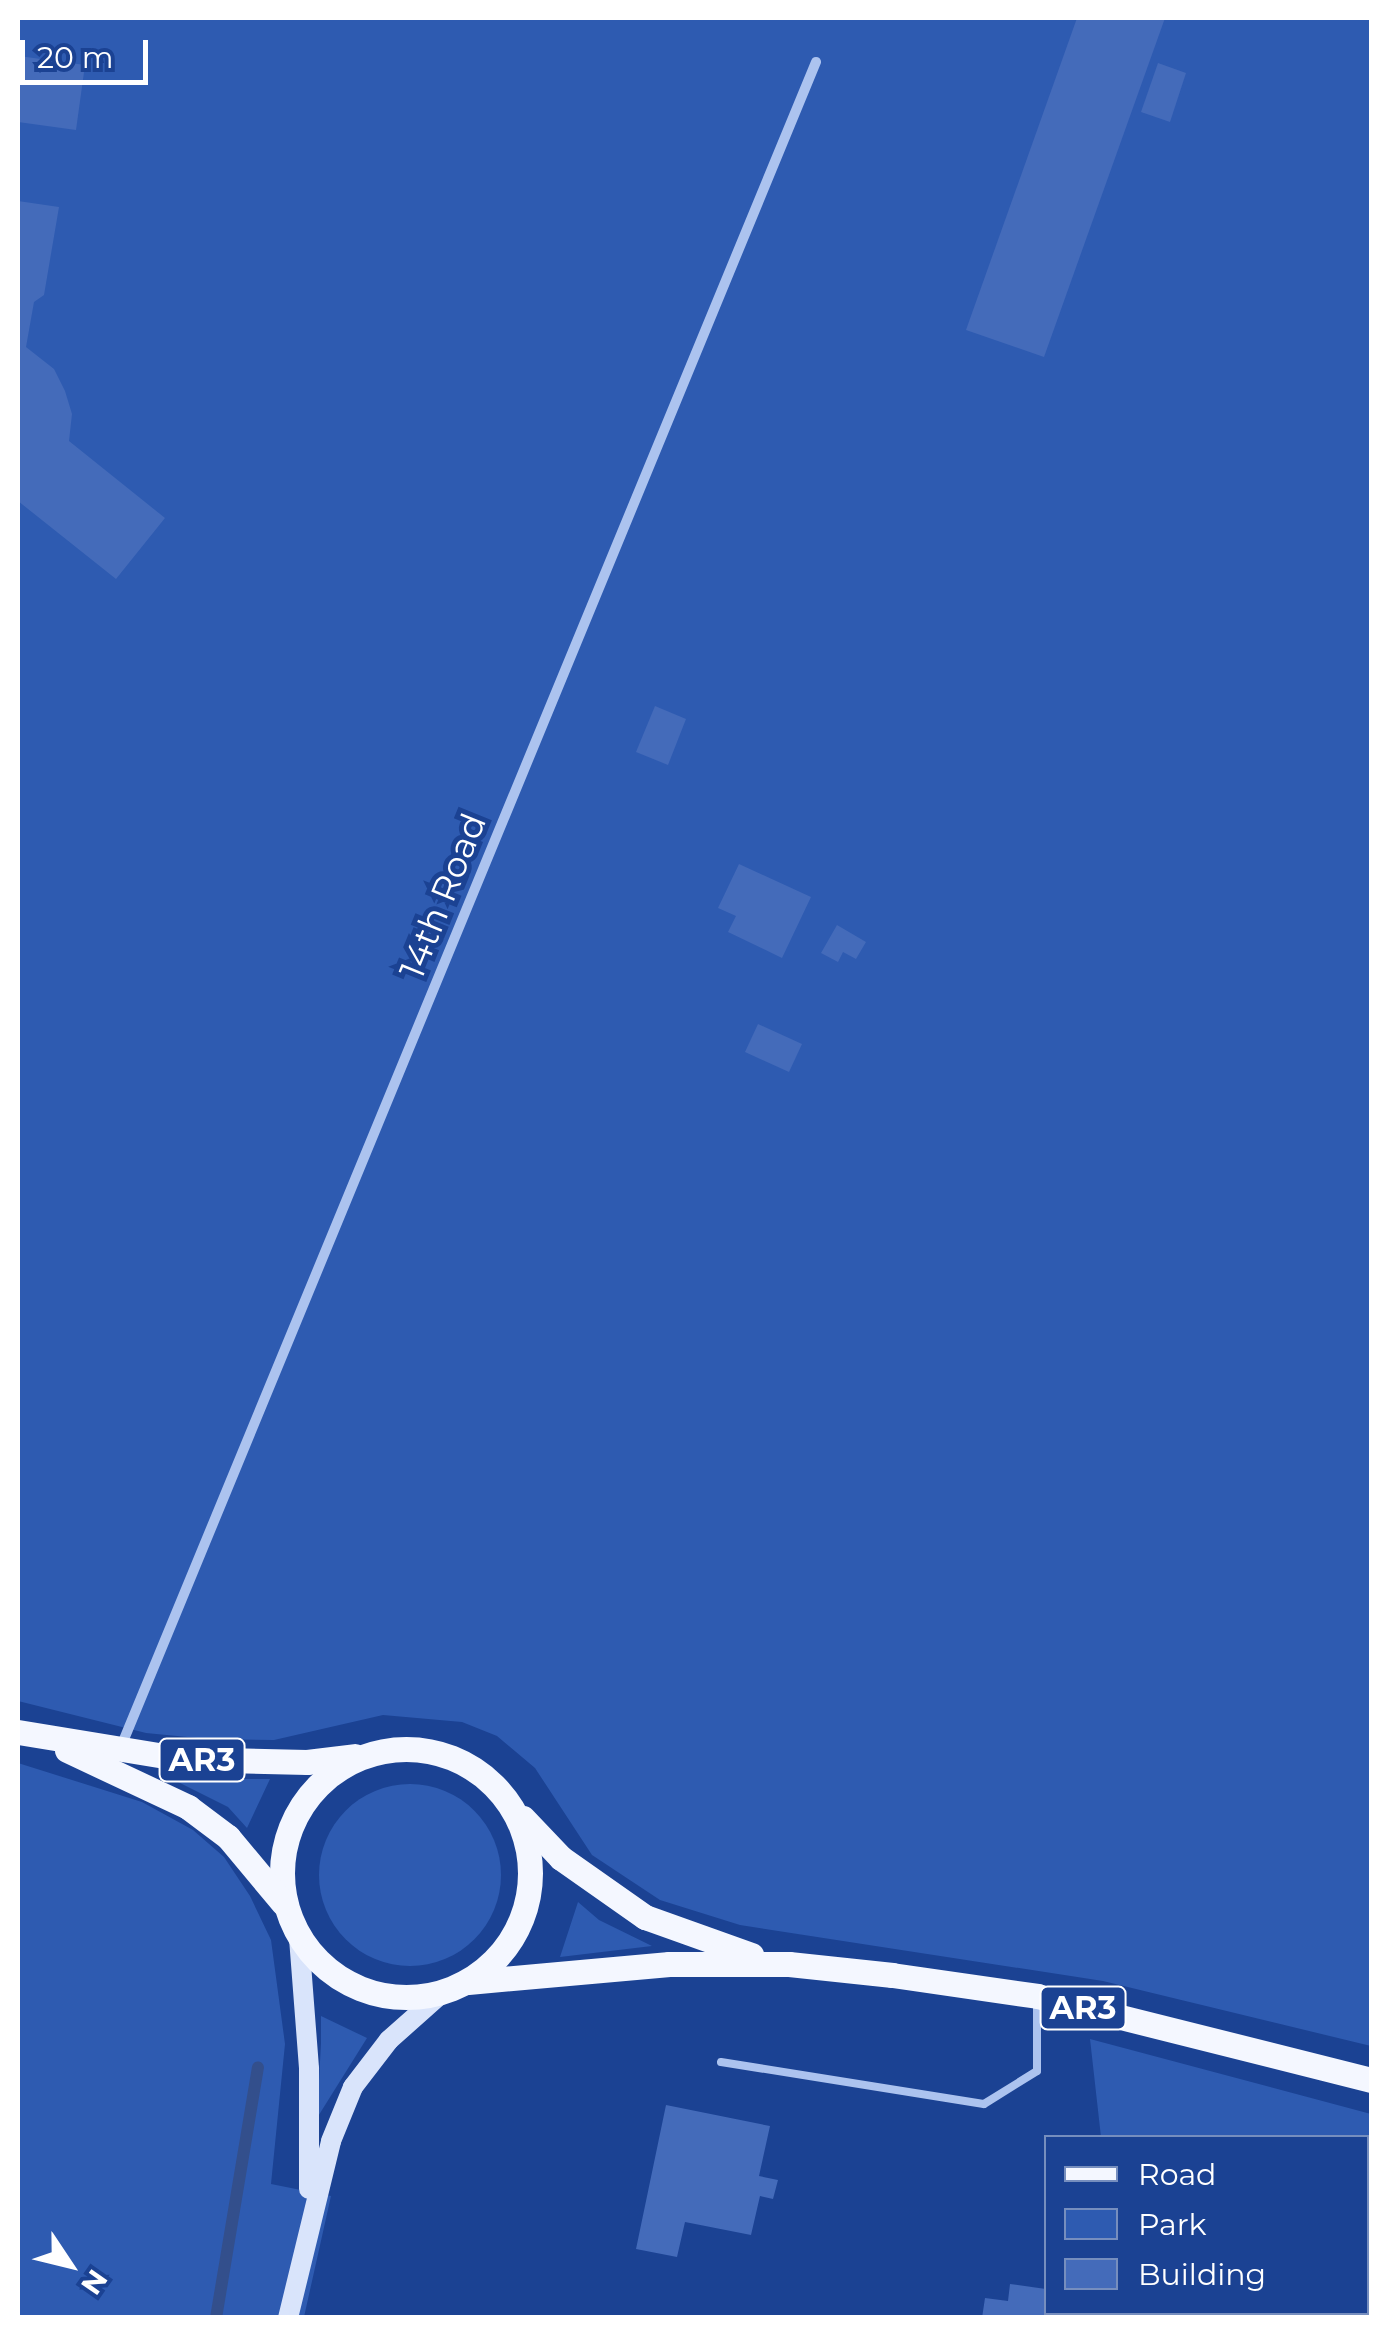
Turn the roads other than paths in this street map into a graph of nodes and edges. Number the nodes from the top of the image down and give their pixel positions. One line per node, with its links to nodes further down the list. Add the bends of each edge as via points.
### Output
1 (816, 62): 3 (street, 14th Road)
2 (26, 1734): 3 (main road, AR3); 6 (main road, AR3, via 188,1807 228,1837)
3 (120, 1750): 4 (main road, AR3, via 246,1762)
4 (371, 1754): 5 (main road, via 412,1748 452,1756 488,1777); 6 (main road, via 336,1770 298,1814 281,1869)
5 (514, 1808): 8 (main road, AR3, via 561,1858 645,1917); 9 (main road, via 528,1846 530,1885 520,1923 499,1956)
6 (286, 1907): 7 (main road)
7 (299, 1938): 10 (main road, via 326,1969 362,1990 402,1998); 14 (main road, via 310,2069)
8 (790, 1964): 9 (main road, AR3, via 610,1967); 11 (main road, AR3)
9 (468, 1982): 10 (main road)
10 (442, 1993): 14 (main road, via 390,2040 353,2087)
11 (1038, 1996): 12 (lane, via 1036,2070 984,2104); 13 (main road, AR3)
12 (721, 2062)
13 (1372, 2080)
14 (308, 2222): 15 (main road)
15 (288, 2318)

